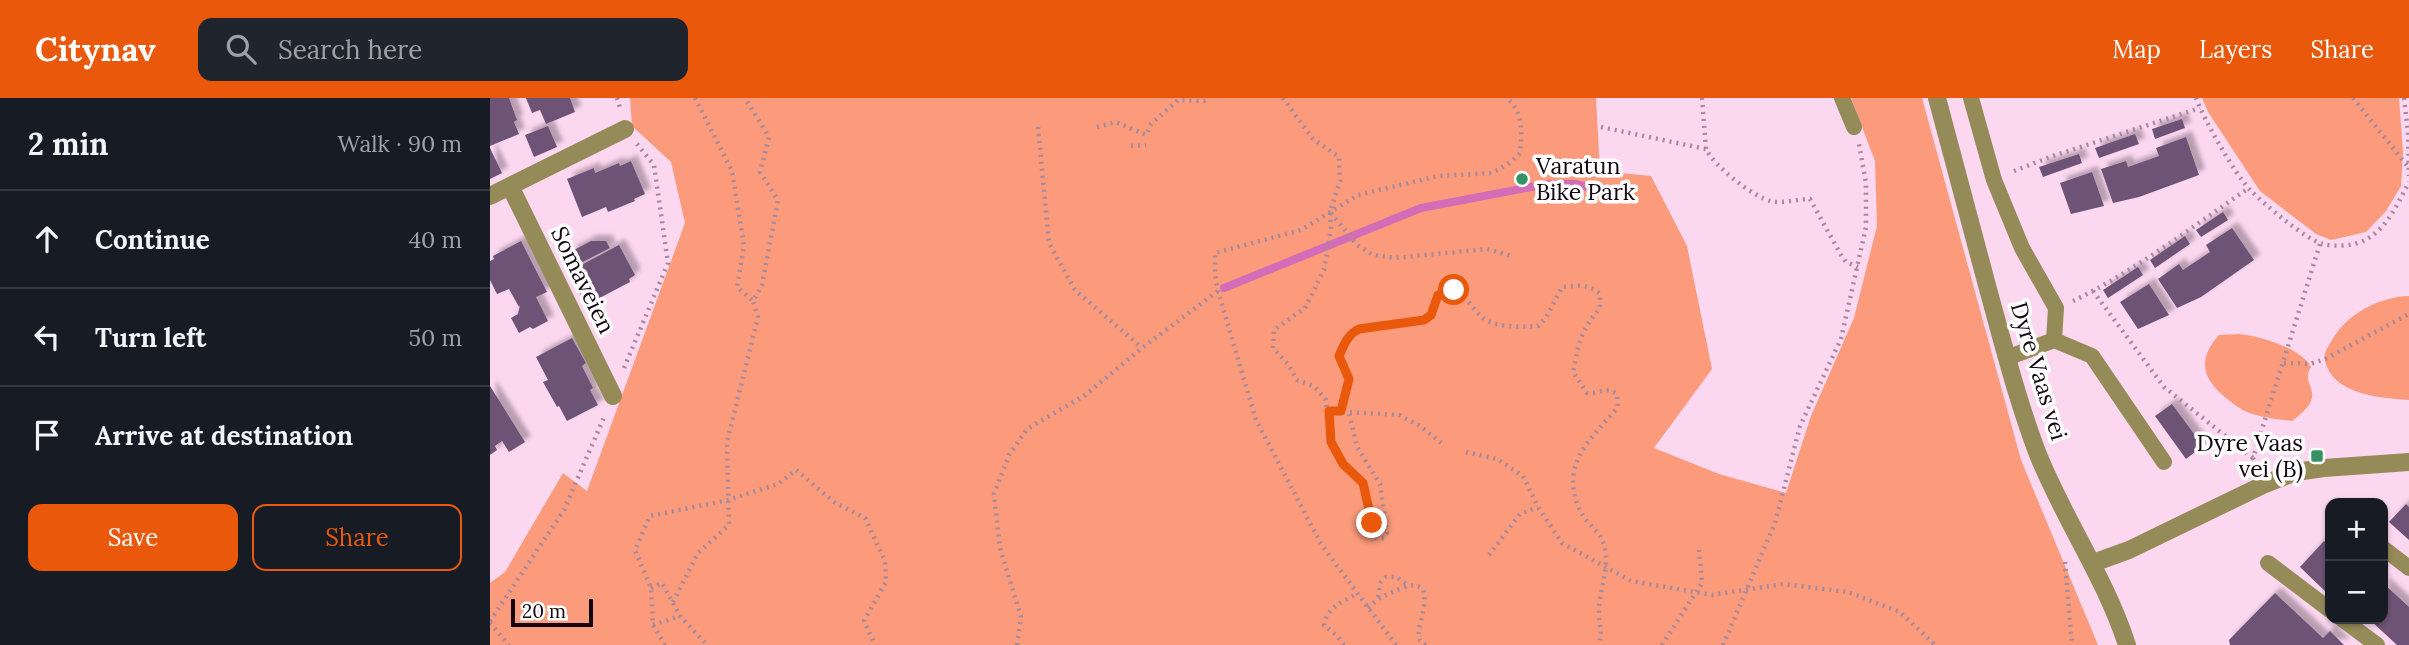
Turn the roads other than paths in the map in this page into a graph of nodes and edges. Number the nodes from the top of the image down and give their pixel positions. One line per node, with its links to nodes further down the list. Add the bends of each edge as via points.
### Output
1 (1842, 98): 4 (lane)
2 (1937, 98): 9 (street, Dyre Vaas vei)
3 (1971, 98): 8 (lane, via 1994,180 2022,248 2056,309)
4 (1854, 127)
5 (625, 129): 6 (street)
6 (510, 186): 7 (street); 10 (street, Somaveien)
7 (490, 196)
8 (2053, 340): 9 (lane); 12 (lane, via 2092,356)
9 (2007, 358): 14 (street, Dyre Vaas vei, via 2038,452)
10 (612, 396)
11 (2409, 461): 14 (street, via 2296,472 2129,550)
12 (2164, 462)
13 (2388, 552): 16 (lane)
14 (2093, 562): 19 (street, Dyre Vaas vei)
15 (2267, 563): 17 (lane)
16 (2409, 568)
17 (2325, 606)
18 (2349, 624): 20 (lane)
19 (2127, 645)
20 (2377, 645)

